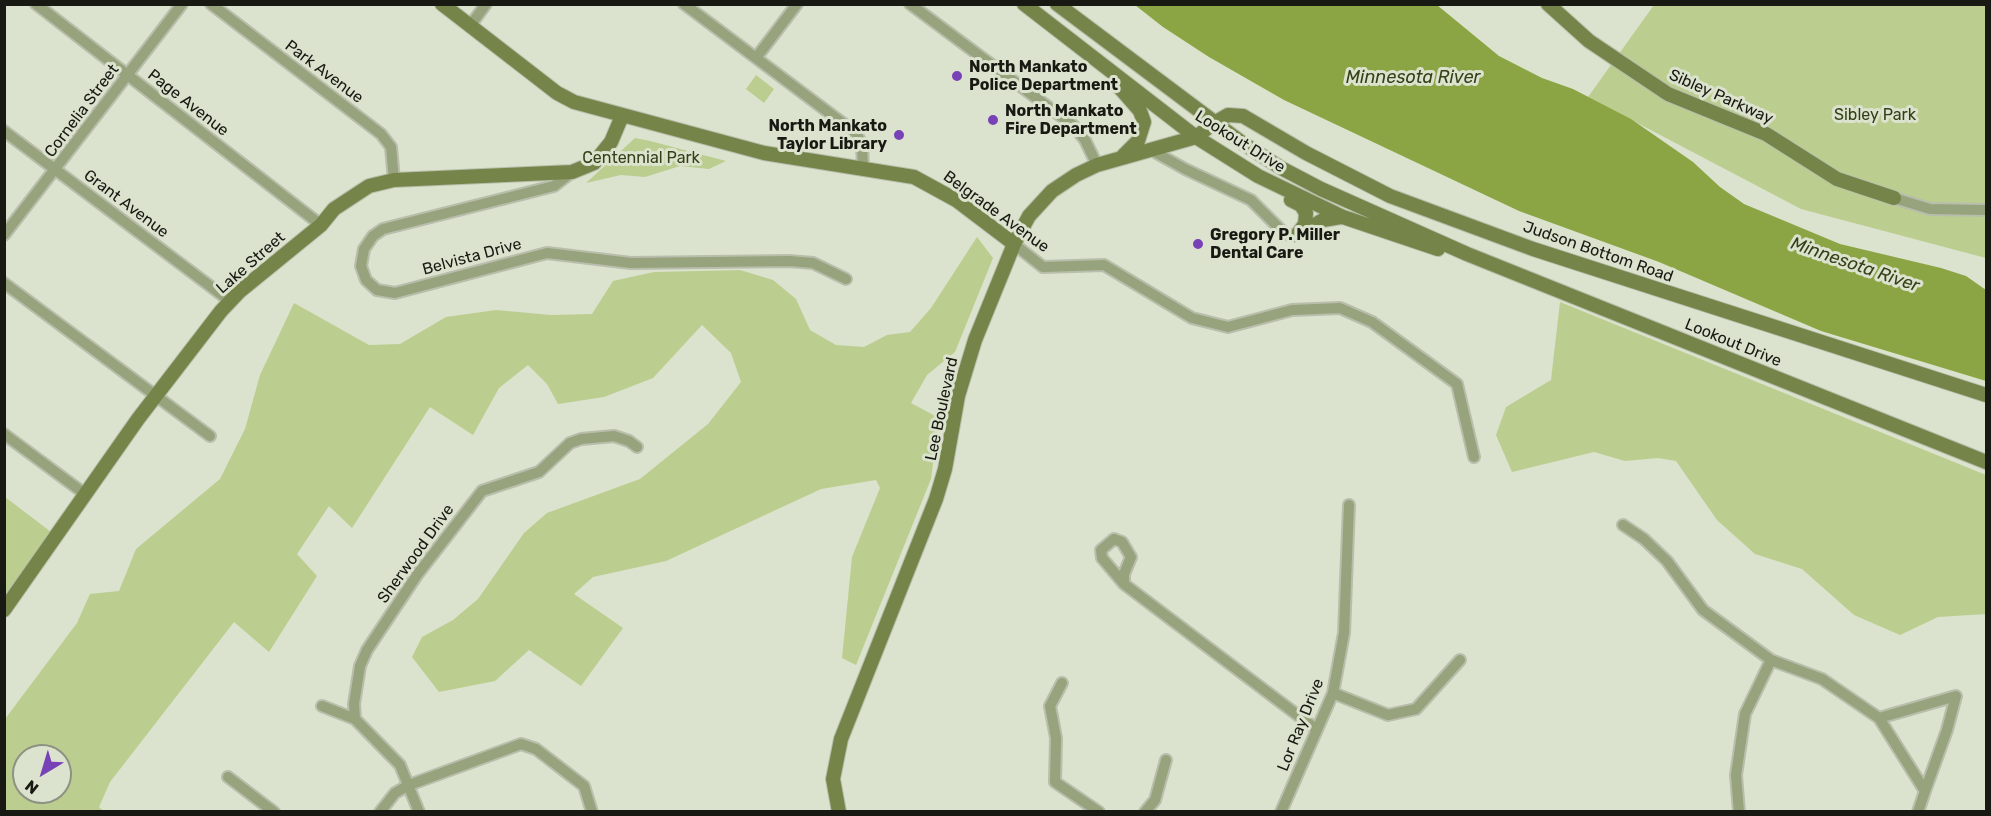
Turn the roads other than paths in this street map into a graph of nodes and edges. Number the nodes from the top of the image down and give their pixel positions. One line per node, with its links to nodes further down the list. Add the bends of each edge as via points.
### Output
1 (36, 4): 15 (street, Page Avenue)
2 (183, 4): 15 (street, Cornelia Street)
3 (211, 4): 27 (street, Park Avenue, via 381,134 391,147)
4 (442, 4): 12 (main road, Belgrade Avenue)
5 (486, 4): 12 (street)
6 (684, 4): 14 (street)
7 (797, 4): 14 (street)
8 (910, 4): 23 (street, via 1074,126)
9 (1024, 4): 13 (main road, Lookout Drive)
10 (1057, 4): 17 (main road, Lookout Drive)
11 (1548, 4): 28 (main road, Sibley Parkway, via 1589,41 1668,94 1766,134 1837,179)
12 (470, 26): 16 (main road, Belgrade Avenue, via 557,93)
13 (1064, 37): 19 (main road, Lookout Drive); 21 (main road, via 1129,96 1140,111 1143,132)
14 (756, 58): 24 (street, via 855,134 862,145)
15 (128, 75): 25 (street, Cornelia Street); 31 (street, Page Avenue)
16 (622, 116): 24 (main road, Belgrade Avenue, via 764,153); 26 (main road, Lake Street, via 611,142 594,163)
17 (1214, 123): 19 (main road, Lee Boulevard); 35 (main road, Lookout Drive, via 1301,179); 40 (main road, Judson Bottom Road, via 1228,115 1243,116 1390,196 1533,249)
18 (4, 131): 25 (street, Grant Avenue)
19 (1196, 137): 20 (main road, Lee Boulevard); 22 (main road, Lookout Drive)
20 (1151, 150): 21 (main road, Lee Boulevard); 33 (street, via 1251,200 1282,231)
21 (1121, 158): 23 (main road, Lee Boulevard)
22 (1229, 159): 30 (main road, Lookout Drive); 33 (main road, via 1256,182 1305,209 1305,224)
23 (1097, 165): 34 (main road, Lee Boulevard, via 1052,191 1029,216)
24 (863, 167): 34 (main road, Belgrade Avenue, via 914,177 937,188)
25 (55, 170): 32 (street, Cornelia Street); 38 (street, Grant Avenue)
26 (572, 172): 27 (main road, Lake Street); 36 (street, Belvista Drive, via 555,186 383,229 364,249 361,266 366,280 377,290 395,293 547,253 631,263 813,263)
27 (394, 180): 31 (main road, Lake Street, via 354,194)
28 (1894, 198): 29 (street, via 1930,209)
29 (1986, 210)
30 (1343, 217): 33 (main road, via 1323,220); 35 (main road, Lookout Drive, via 1444,251)
31 (321, 225): 38 (main road, Lake Street)
32 (4, 235)
33 (1297, 235)
34 (1014, 244): 44 (street, Belgrade Avenue, via 1043,267 1104,265 1192,318 1228,327 1292,310 1340,308 1372,322 1457,384); 68 (main road, Lee Boulevard, via 964,371 936,499 841,739 833,778)
35 (1467, 254): 45 (main road, Lookout Drive)
36 (846, 279)
37 (4, 283): 39 (street)
38 (230, 301): 39 (main road, Lake Street)
39 (155, 395): 42 (street); 46 (main road, Lake Street)
40 (1986, 395)
41 (4, 434): 46 (street)
42 (210, 436)
43 (637, 447): 57 (street, Sherwood Drive, via 614,436 581,439 570,443 539,472 492,487 474,498 367,650 360,666)
44 (1474, 457)
45 (1986, 462)
46 (85, 494): 50 (main road, Lake Street)
47 (1349, 505): 54 (street, Lor Ray Drive, via 1344,633)
48 (1623, 525): 52 (street, via 1667,561 1703,610)
49 (1124, 584): 58 (street)
50 (4, 610)
51 (1460, 660): 54 (street, via 1416,709 1388,715)
52 (1771, 660): 56 (street, via 1822,679); 71 (street, via 1745,714 1736,775)
53 (1062, 683): 69 (street, via 1050,706 1056,738 1055,782)
54 (1333, 693): 58 (street, Lor Ray Drive)
55 (322, 706): 57 (street)
56 (1879, 718): 62 (street); 62 (street, via 1956,696)
57 (355, 719): 61 (street, via 400,765)
58 (1316, 729): 63 (street, Lor Ray Drive)
59 (1166, 760): 70 (street, via 1155,800)
60 (228, 777): 64 (street)
61 (409, 785): 65 (street, via 395,793); 66 (street); 67 (street, via 520,744 536,749 584,786)
62 (1925, 790): 72 (street)
63 (1286, 810)
64 (274, 812)
65 (380, 812)
66 (419, 812)
67 (592, 812)
68 (839, 812)
69 (1099, 812)
70 (1145, 812)
71 (1739, 812)
72 (1918, 812)

